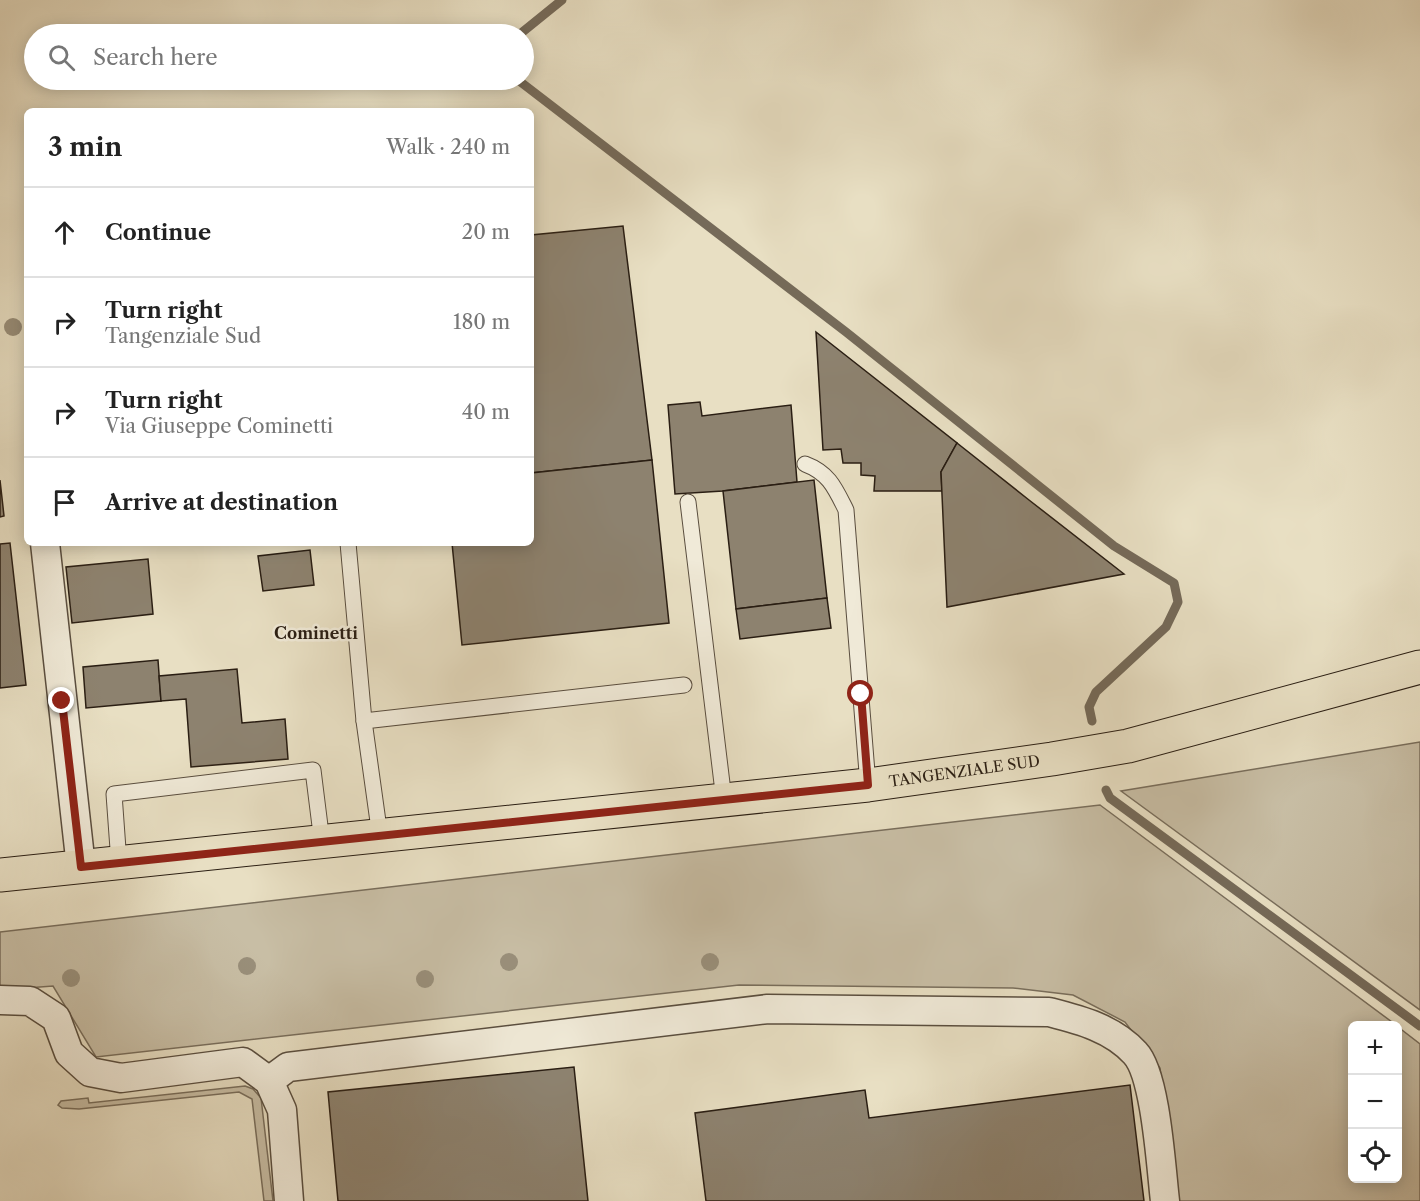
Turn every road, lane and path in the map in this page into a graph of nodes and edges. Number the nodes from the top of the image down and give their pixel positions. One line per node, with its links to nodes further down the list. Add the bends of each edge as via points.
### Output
1 (805, 464): 8 (lane, via 818,469 834,484 846,510)
2 (688, 502): 9 (lane)
3 (45, 546): 13 (street)
4 (348, 546): 7 (lane)
5 (1420, 667): 8 (main road, TANGENZIALE SUD, via 1128,746)
6 (684, 685): 7 (lane)
7 (364, 721): 10 (lane)
8 (868, 785): 9 (main road, TANGENZIALE SUD)
9 (724, 800): 10 (main road, TANGENZIALE SUD)
10 (380, 836): 11 (main road, TANGENZIALE SUD)
11 (322, 842): 12 (main road, TANGENZIALE SUD); 12 (lane, via 313,770 114,794)
12 (119, 863): 13 (main road, TANGENZIALE SUD)
13 (81, 867): 14 (main road, TANGENZIALE SUD)
14 (0, 876)
15 (0, 999): 16 (street, via 30,1001 56,1018 69,1053 90,1072 121,1078 243,1062)
16 (269, 1081): 17 (street, via 282,1110); 18 (street, via 288,1067 768,1009 1049,1012 1083,1020 1112,1034 1137,1054 1151,1087)
17 (289, 1201)
18 (1165, 1201)

